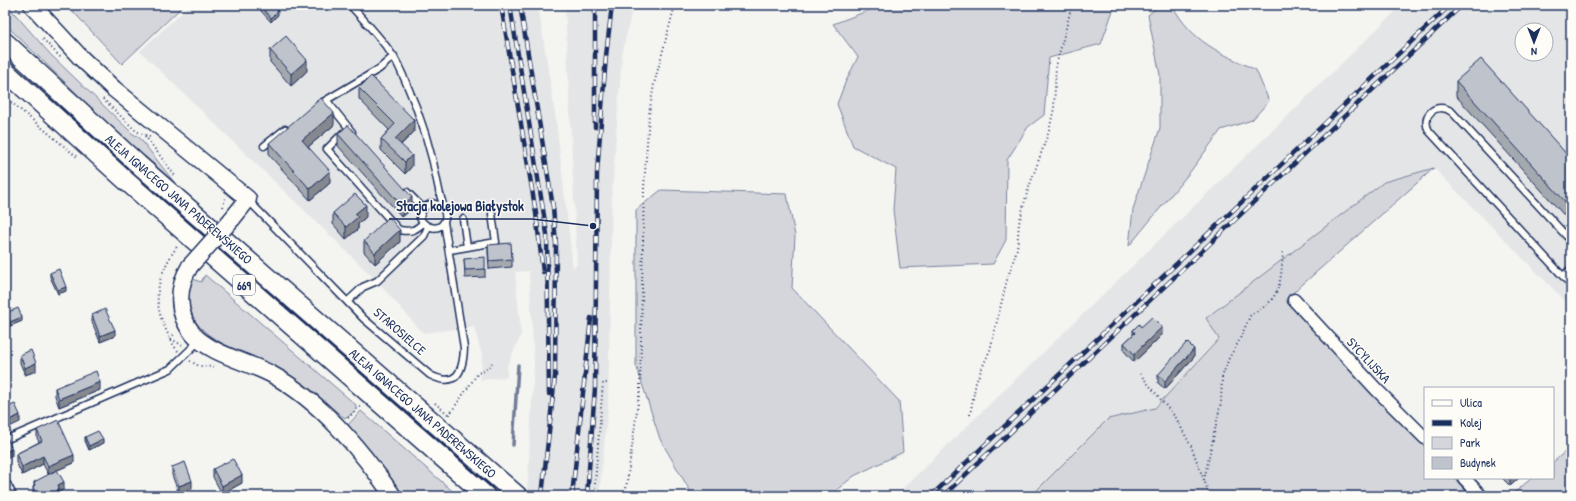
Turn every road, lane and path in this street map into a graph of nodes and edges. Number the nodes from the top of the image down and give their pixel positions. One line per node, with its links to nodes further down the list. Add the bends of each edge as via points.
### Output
1 (32, 5): 15 (street, via 114,89)
2 (350, 5): 6 (lane)
3 (675, 5): 52 (path, via 654,84 649,114 644,188 640,389)
4 (1072, 5): 40 (path, via 1056,66 1054,108 1049,131 1027,193 1019,223 1017,249 990,350 976,382)
5 (5, 42): 50 (main road, ALEJA IGNACEGO JANA PADEREWSKIEGO / 669, via 138,164)
6 (394, 56): 8 (lane, via 379,69); 16 (lane, via 417,106 433,161)
7 (5, 71): 49 (main road, ALEJA IGNACEGO JANA PADEREWSKIEGO / 669, via 125,180)
8 (327, 101): 9 (lane); 11 (lane)
9 (310, 109)
10 (293, 123): 13 (lane)
11 (348, 128): 12 (lane); 21 (lane, via 327,149 399,230 408,232)
12 (358, 139)
13 (264, 146)
14 (404, 189): 17 (lane)
15 (248, 199): 31 (lane, STAROSIELCE); 32 (street, bridge, via 183,277 180,303 188,325)
16 (442, 206): 17 (lane, via 432,203); 20 (lane, via 446,213)
17 (423, 208): 21 (lane, via 420,213)
18 (492, 214): 24 (lane, via 496,242)
19 (463, 219): 24 (lane)
20 (444, 222): 21 (lane, via 437,227); 25 (lane, STAROSIELCE)
21 (425, 225): 31 (lane, via 424,236 377,281 363,287)
22 (1571, 241): 28 (lane, via 1452,112 1443,107 1430,113 1426,122 1429,131)
23 (178, 245): 33 (path, via 162,272 158,293 160,315 176,349)
24 (467, 247): 25 (lane)
25 (450, 250): 31 (lane, STAROSIELCE, via 464,364 458,375 448,381 430,376 364,319)
26 (1283, 252): 45 (path, via 1280,284 1264,309 1252,314 1222,377 1221,402)
27 (1571, 269): 28 (lane)
28 (1563, 276): 29 (lane)
29 (1571, 285)
30 (1294, 300): 42 (street, SYCYLIJSKA)
31 (348, 301)
32 (200, 340): 33 (lane); 48 (street, via 211,348 271,375 298,392 338,428)
33 (184, 357): 35 (path, via 199,366); 43 (lane, via 170,369)
34 (492, 363): 39 (path, via 484,372 478,373)
35 (218, 366)
36 (1140, 374): 45 (path, via 1176,418 1191,446)
37 (607, 383): 51 (path, via 602,383)
38 (362, 405): 41 (path)
39 (450, 415)
40 (970, 415)
41 (345, 421)
42 (1424, 437)
43 (5, 440)
44 (1465, 479): 54 (street)
45 (1204, 480): 53 (path)
46 (5, 486): 47 (street)
47 (10, 496)
48 (393, 496)
49 (486, 496)
50 (518, 496)
51 (594, 496)
52 (625, 496)
53 (1210, 496)
54 (1481, 496)

